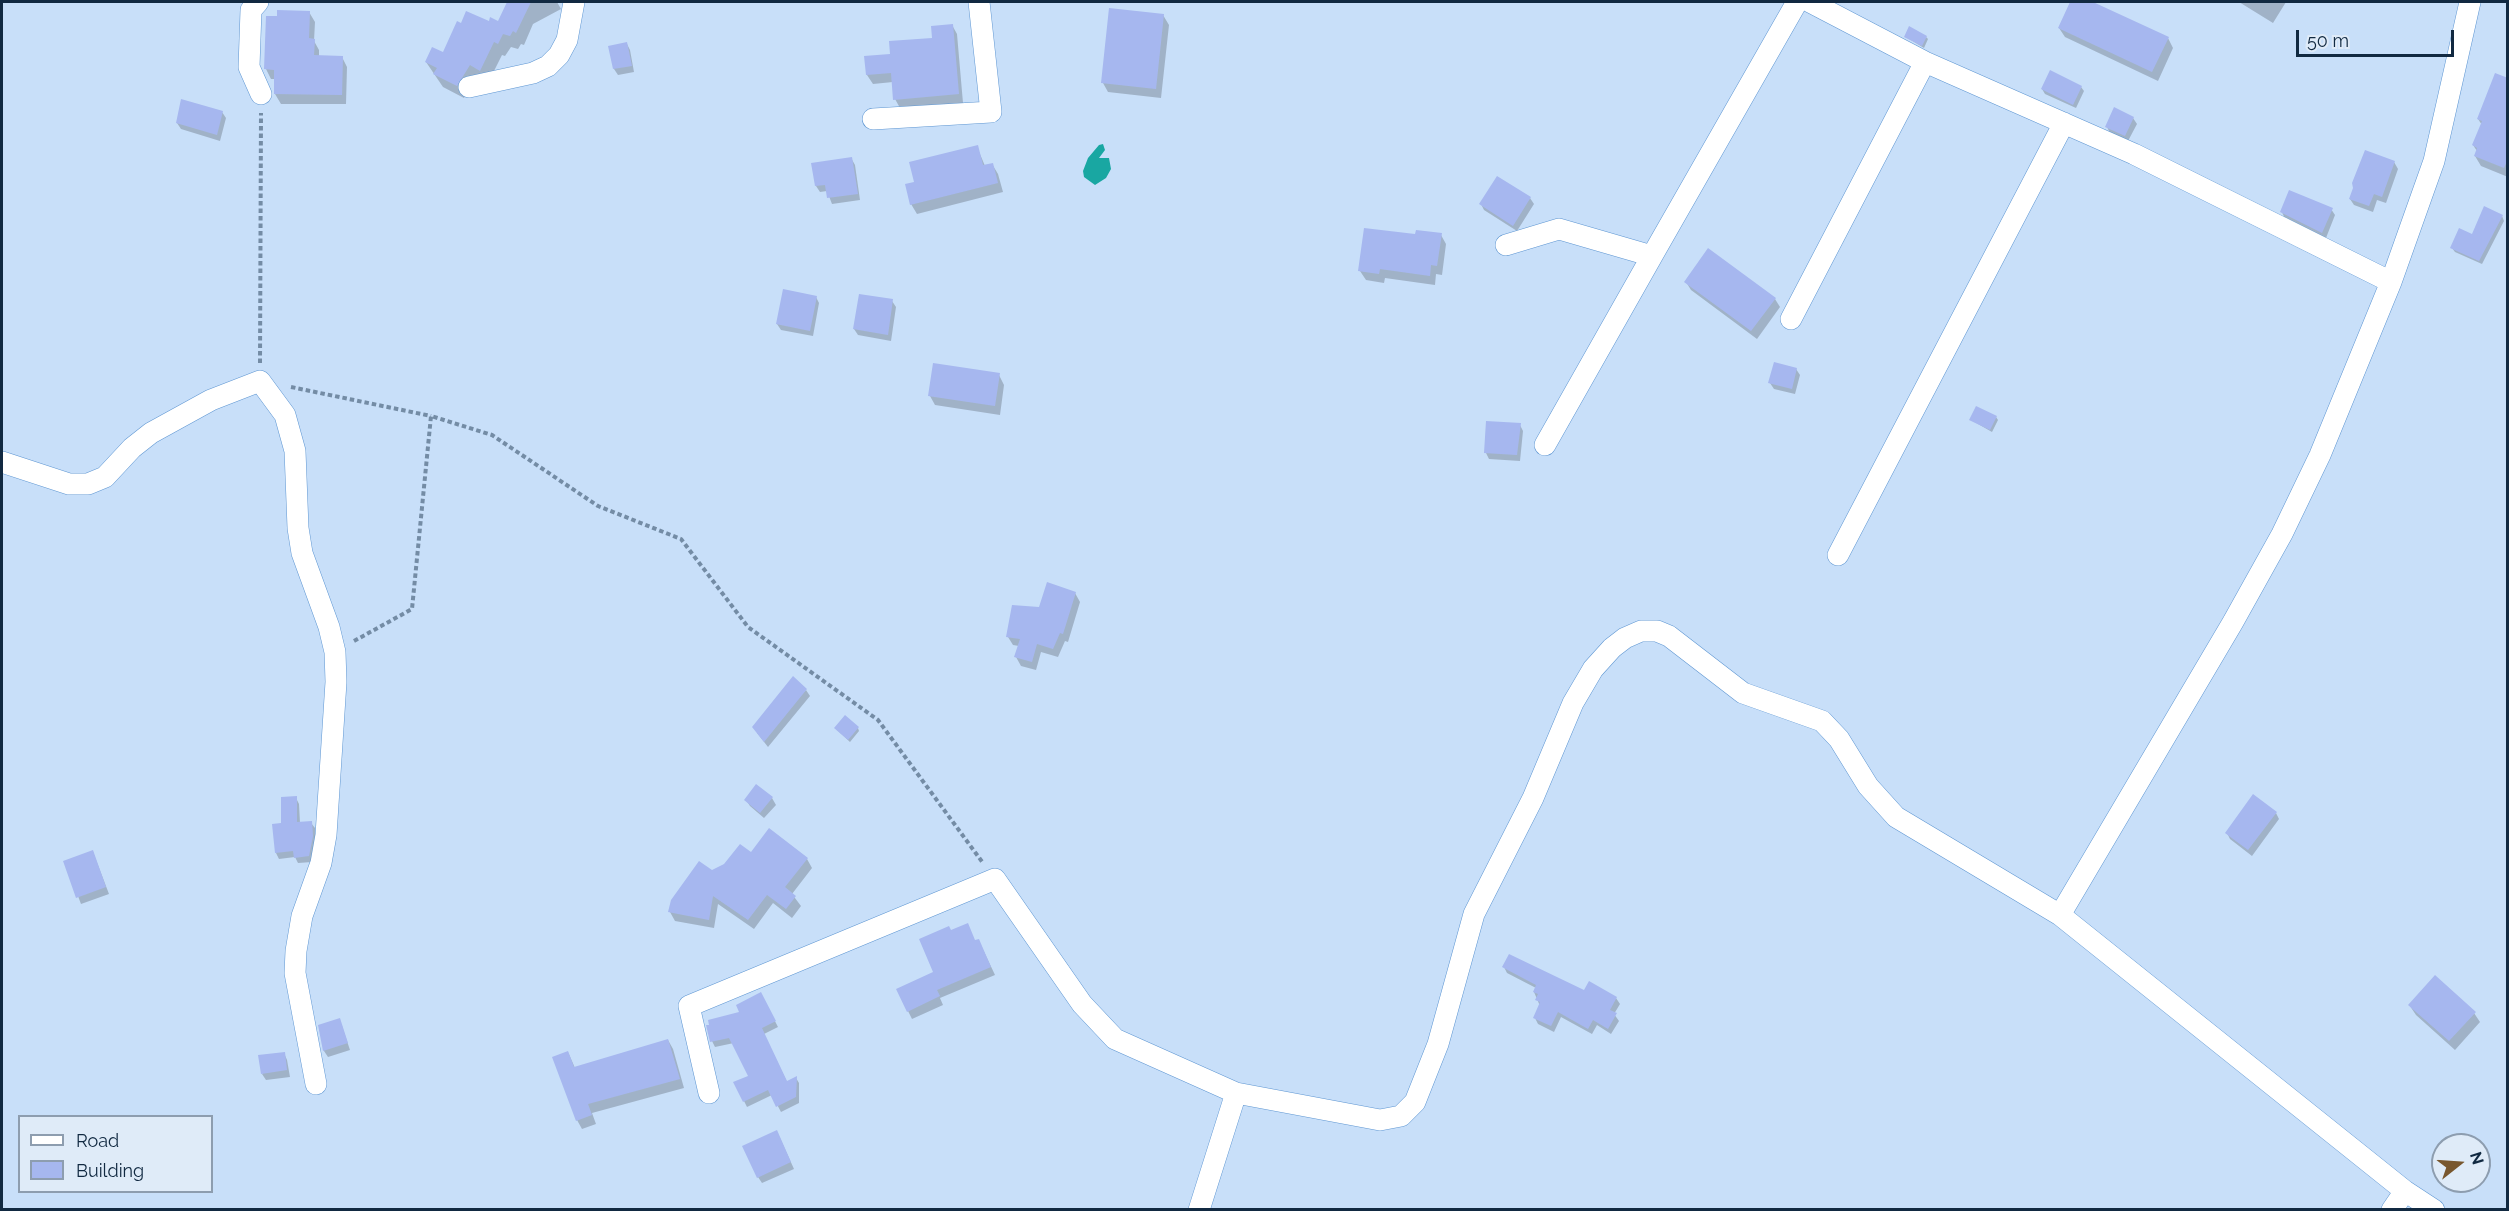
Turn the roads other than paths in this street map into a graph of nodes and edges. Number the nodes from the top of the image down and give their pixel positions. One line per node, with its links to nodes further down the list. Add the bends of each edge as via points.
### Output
1 (258, 2): 9 (street, via 251,10 249,67)
2 (574, 2): 8 (street, via 567,40 548,66)
3 (979, 2): 10 (street, via 991,112)
4 (1797, 2): 13 (street)
5 (1810, 2): 7 (street)
6 (2470, 2): 14 (street, via 2434,161)
7 (1924, 62): 11 (street); 15 (street)
8 (470, 87)
9 (261, 94)
10 (873, 119)
11 (2064, 123): 14 (street); 18 (street)
12 (1506, 245): 13 (street, via 1559,229)
13 (1652, 256): 16 (street)
14 (2391, 282): 19 (street, via 2320,455 2282,534)
15 (1791, 319)
16 (1545, 446)
17 (2, 462): 20 (street, via 69,484 88,484 105,477 151,433 211,400 260,381 285,415 295,451 302,552 335,651 326,835 321,863 302,916 295,973)
18 (1838, 555)
19 (2060, 915): 22 (street, via 1896,817 1868,786 1839,739 1822,721 1743,693 1669,636 1641,631 1612,648 1593,669 1574,703 1533,798 1474,914 1438,1044 1415,1102 1401,1116 1380,1120); 23 (street)
20 (316, 1084)
21 (708, 1093): 22 (street, via 689,1006 995,879 1082,1004 1115,1039)
22 (1236, 1093): 24 (street)
23 (2404, 1191): 25 (street); 26 (street)
24 (1199, 1209)
25 (2392, 1209)
26 (2434, 1209)

